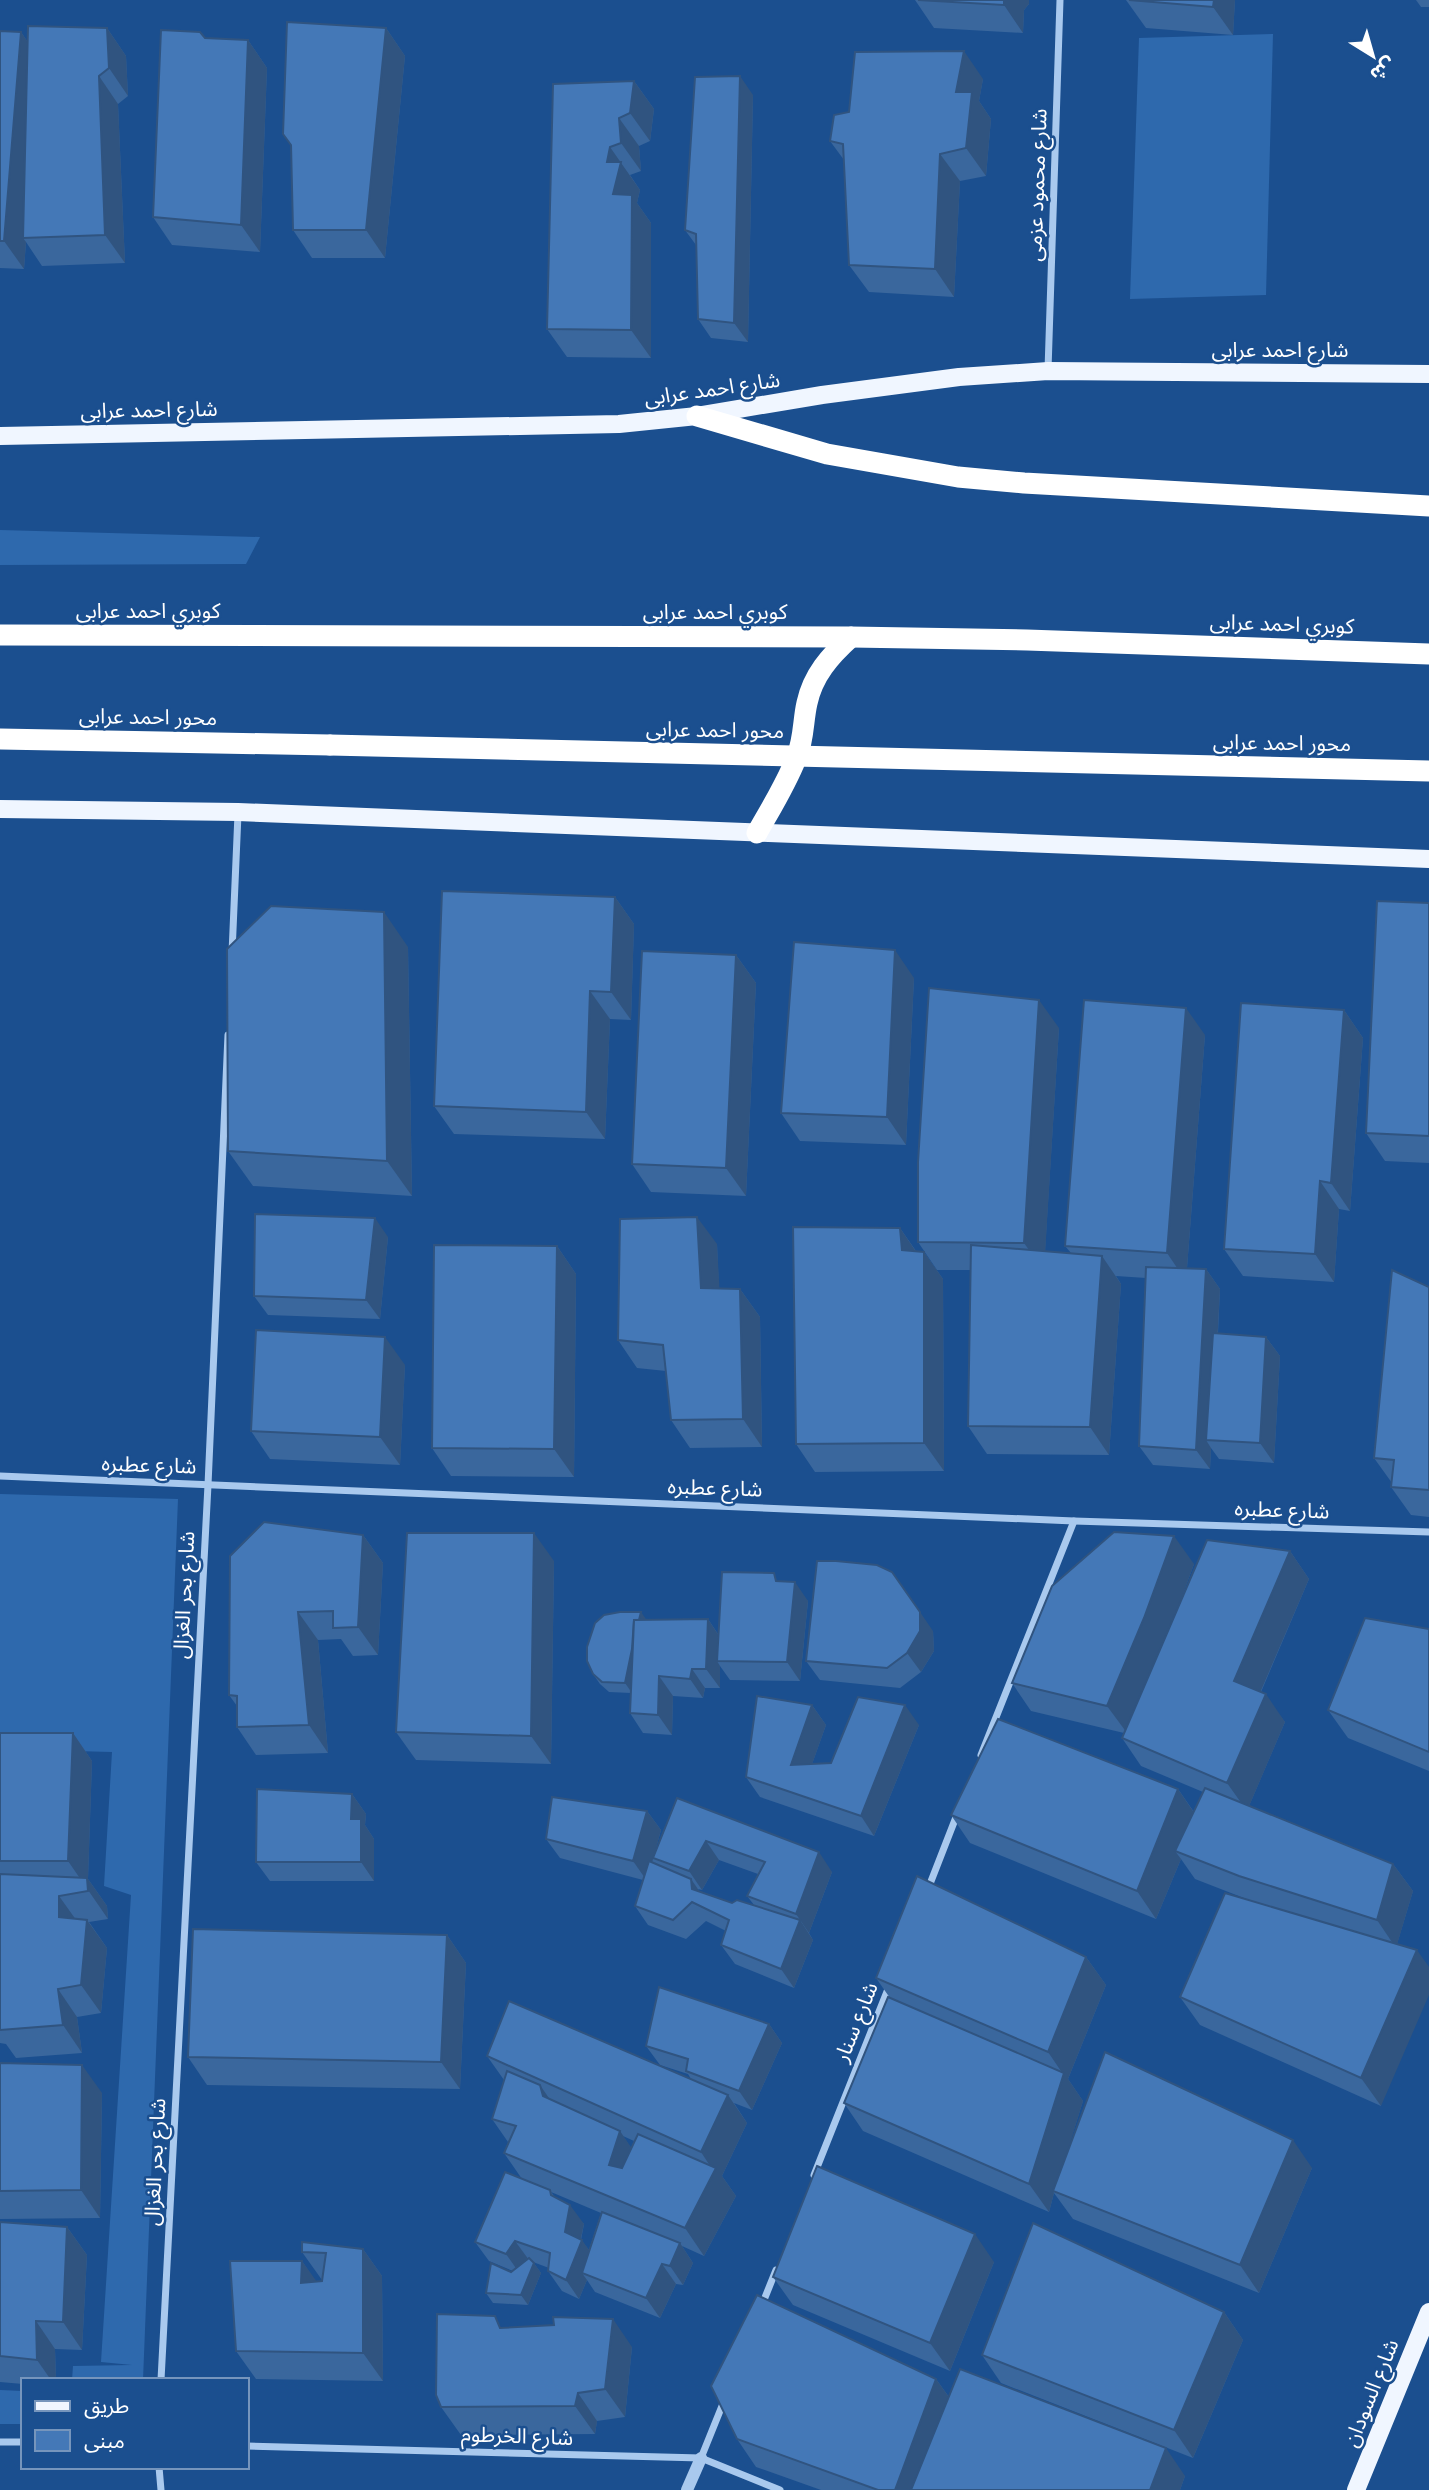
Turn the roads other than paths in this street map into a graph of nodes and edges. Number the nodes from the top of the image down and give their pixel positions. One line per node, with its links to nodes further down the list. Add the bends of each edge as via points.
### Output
1 (1060, 0): 2 (street, شارع محمود عزمى)
2 (1048, 371): 3 (main road, شارع احمد عرابى); 4 (main road, شارع احمد عرابى, via 959,377)
3 (1429, 374)
4 (697, 416): 5 (main road, شارع احمد عرابى, via 619,424); 6 (highway, via 827,454 958,477)
5 (0, 436)
6 (1429, 506)
7 (0, 635): 8 (highway, كوبري احمد عرابى)
8 (851, 637): 9 (highway, كوبري احمد عرابى); 14 (highway, via 816,675 799,753)
9 (1429, 654)
10 (0, 739): 11 (highway, محور احمد عرابى, bridge)
11 (1429, 771)
12 (0, 809): 13 (main road)
13 (238, 812): 14 (main road); 16 (street)
14 (757, 833): 15 (main road)
15 (1429, 859)
16 (231, 963)
17 (228, 1032): 19 (street, شارع بحر الغزال)
18 (0, 1476): 19 (street, شارع عطبره)
19 (208, 1485): 20 (street, شارع عطبره); 30 (street, شارع بحر الغزال)
20 (1074, 1521): 21 (street, شارع عطبره); 22 (street)
21 (1429, 1532)
22 (977, 1765)
23 (961, 1803): 24 (street)
24 (926, 1893)
25 (895, 1970): 26 (street, شارع سنار)
26 (808, 2189)
27 (778, 2266): 29 (street)
28 (1429, 2312): 40 (main road, شارع السودان)
29 (757, 2317)
30 (161, 2378)
31 (727, 2394): 35 (street)
32 (0, 2442): 33 (street)
33 (21, 2442)
34 (248, 2446): 35 (street, شارع الخرطوم)
35 (701, 2458): 38 (street); 39 (street, شارع الخرطوم)
36 (159, 2469): 37 (street)
37 (161, 2490)
38 (687, 2490)
39 (780, 2490)
40 (1356, 2490)

